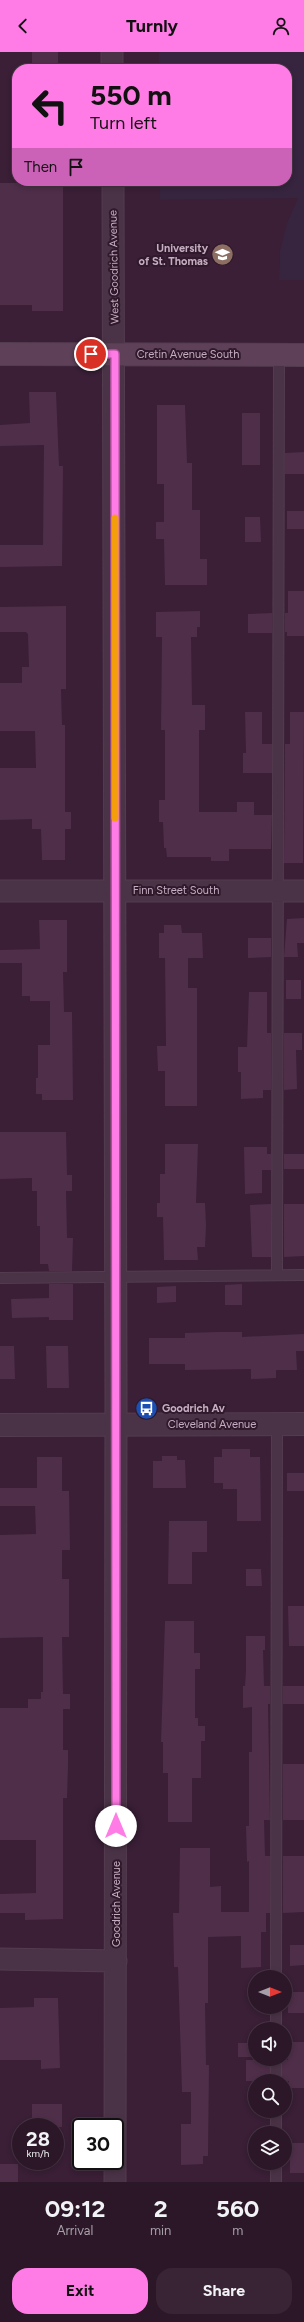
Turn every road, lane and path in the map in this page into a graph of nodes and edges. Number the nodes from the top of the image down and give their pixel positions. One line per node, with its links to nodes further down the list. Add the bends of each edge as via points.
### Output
1 (112, 52): 2 (street)
2 (112, 64)
3 (114, 186): 5 (street, West Goodrich Avenue)
4 (0, 354): 5 (main road, Cretin Avenue South)
5 (115, 354): 6 (main road, Cretin Avenue South); 8 (street, Goodrich Avenue)
6 (279, 355): 7 (main road, Cretin Avenue South); 11 (lane)
7 (304, 355)
8 (115, 890): 10 (street, Finn Street South); 11 (street, Finn Street South); 14 (street, Goodrich Avenue)
9 (304, 890): 11 (street, Finn Street South)
10 (0, 891)
11 (279, 891): 12 (lane)
12 (277, 1275): 13 (lane); 14 (lane)
13 (304, 1275)
14 (116, 1277): 15 (lane); 16 (street, Goodrich Avenue)
15 (0, 1278)
16 (116, 1424): 17 (street, Cleveland Avenue); 19 (street, Cleveland Avenue); 21 (street, Goodrich Avenue)
17 (277, 1424): 18 (street, Cleveland Avenue); 22 (lane)
18 (304, 1424)
19 (0, 1425)
20 (0, 1959): 21 (street)
21 (116, 1960): 24 (street, Goodrich Avenue)
22 (276, 1970)
23 (276, 2170): 25 (lane)
24 (115, 2182)
25 (276, 2182)

